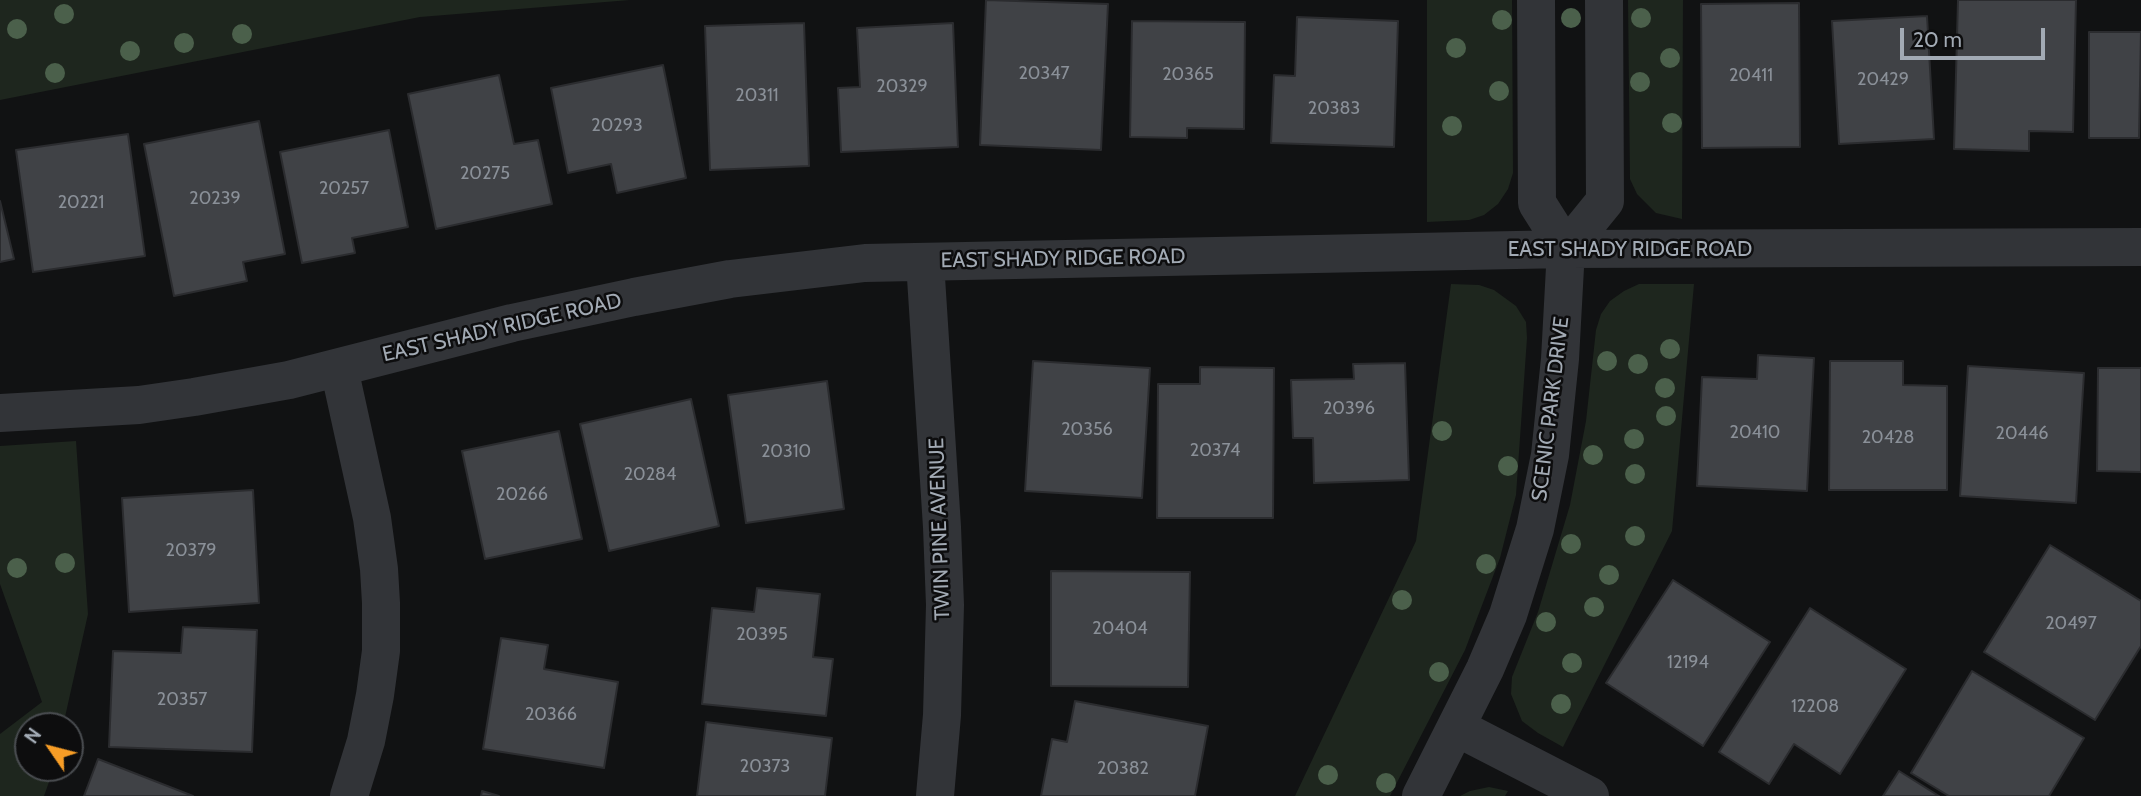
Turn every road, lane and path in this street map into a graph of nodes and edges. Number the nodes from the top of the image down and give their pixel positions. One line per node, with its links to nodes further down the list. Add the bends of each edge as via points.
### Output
1 (1536, 0): 4 (street, via 1537,203)
2 (1604, 0): 4 (street, via 1605,201)
3 (2141, 247): 4 (street, EAST SHADY RIDGE ROAD)
4 (1566, 249): 5 (street, EAST SHADY RIDGE ROAD); 8 (street, SCENIC PARK DRIVE, via 1555,410 1537,521 1502,631)
5 (925, 262): 6 (street, EAST SHADY RIDGE ROAD, via 840,266 683,288 525,320); 10 (street, TWIN PINE AVENUE, via 945,605)
6 (339, 368): 7 (street, EAST SHADY RIDGE ROAD, via 176,400); 9 (street, via 371,510 381,603 381,651 373,710)
7 (0, 413)
8 (1456, 727): 11 (street, SCENIC PARK DRIVE); 12 (street)
9 (348, 796)
10 (935, 796)
11 (1421, 796)
12 (1590, 796)

